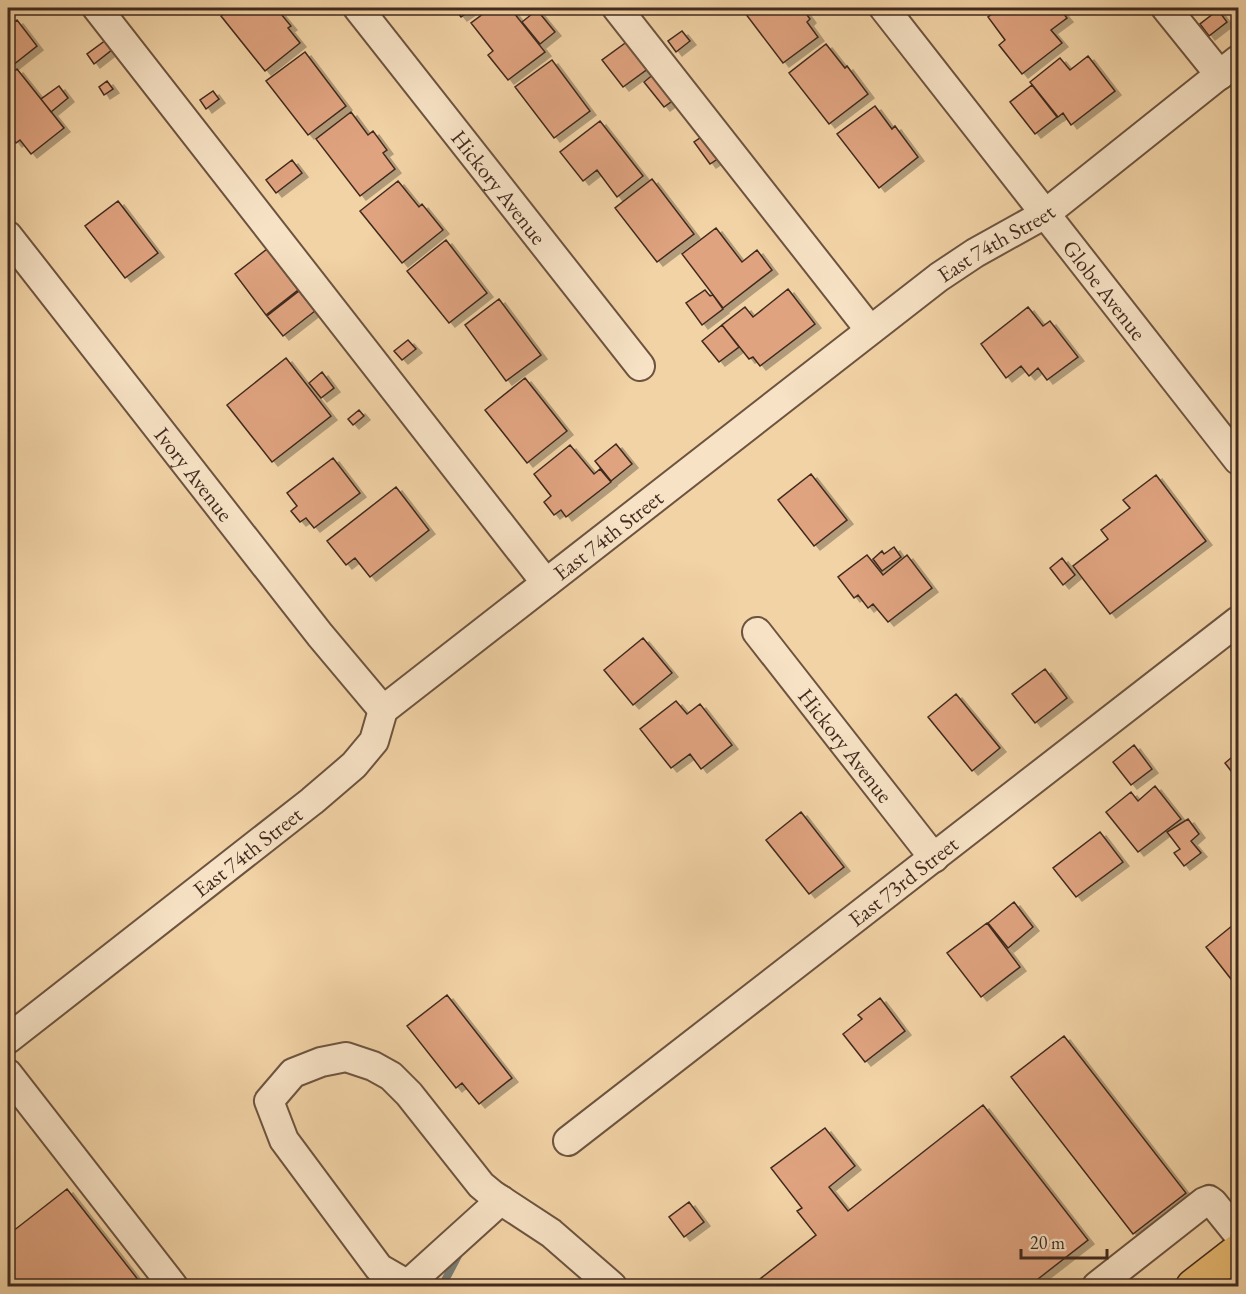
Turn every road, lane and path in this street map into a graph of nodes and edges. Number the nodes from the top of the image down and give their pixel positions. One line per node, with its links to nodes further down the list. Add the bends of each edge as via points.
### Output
1 (97, 8): 12 (street)
2 (357, 8): 10 (street, Hickory Avenue)
3 (617, 8): 9 (street)
4 (884, 8): 7 (street, Globe Avenue)
5 (1166, 8): 6 (street)
6 (1229, 67): 7 (street, East 74th Street)
7 (1045, 214): 9 (street, East 74th Street, via 966,259); 11 (street, Globe Avenue)
8 (8, 236): 15 (street, Ivory Avenue)
9 (870, 330): 12 (street, East 74th Street)
10 (640, 366)
11 (1239, 460)
12 (546, 583): 15 (street, East 74th Street)
13 (1239, 621): 16 (street, East 73rd Street)
14 (758, 632): 16 (street, Hickory Avenue)
15 (383, 710): 17 (street, East 74th Street, via 374,741 354,765)
16 (934, 858): 19 (street, East 73rd Street)
17 (8, 1039)
18 (8, 1074): 24 (street)
19 (568, 1141)
20 (501, 1200): 23 (street); 23 (street, via 481,1185 391,1076 346,1057 293,1073 270,1101 284,1140 379,1268); 25 (street, via 551,1233)
21 (1239, 1234): 26 (street, via 1209,1200)
22 (1239, 1251): 27 (main road)
23 (407, 1286)
24 (173, 1287)
25 (612, 1287)
26 (1097, 1287)
27 (1193, 1287)

